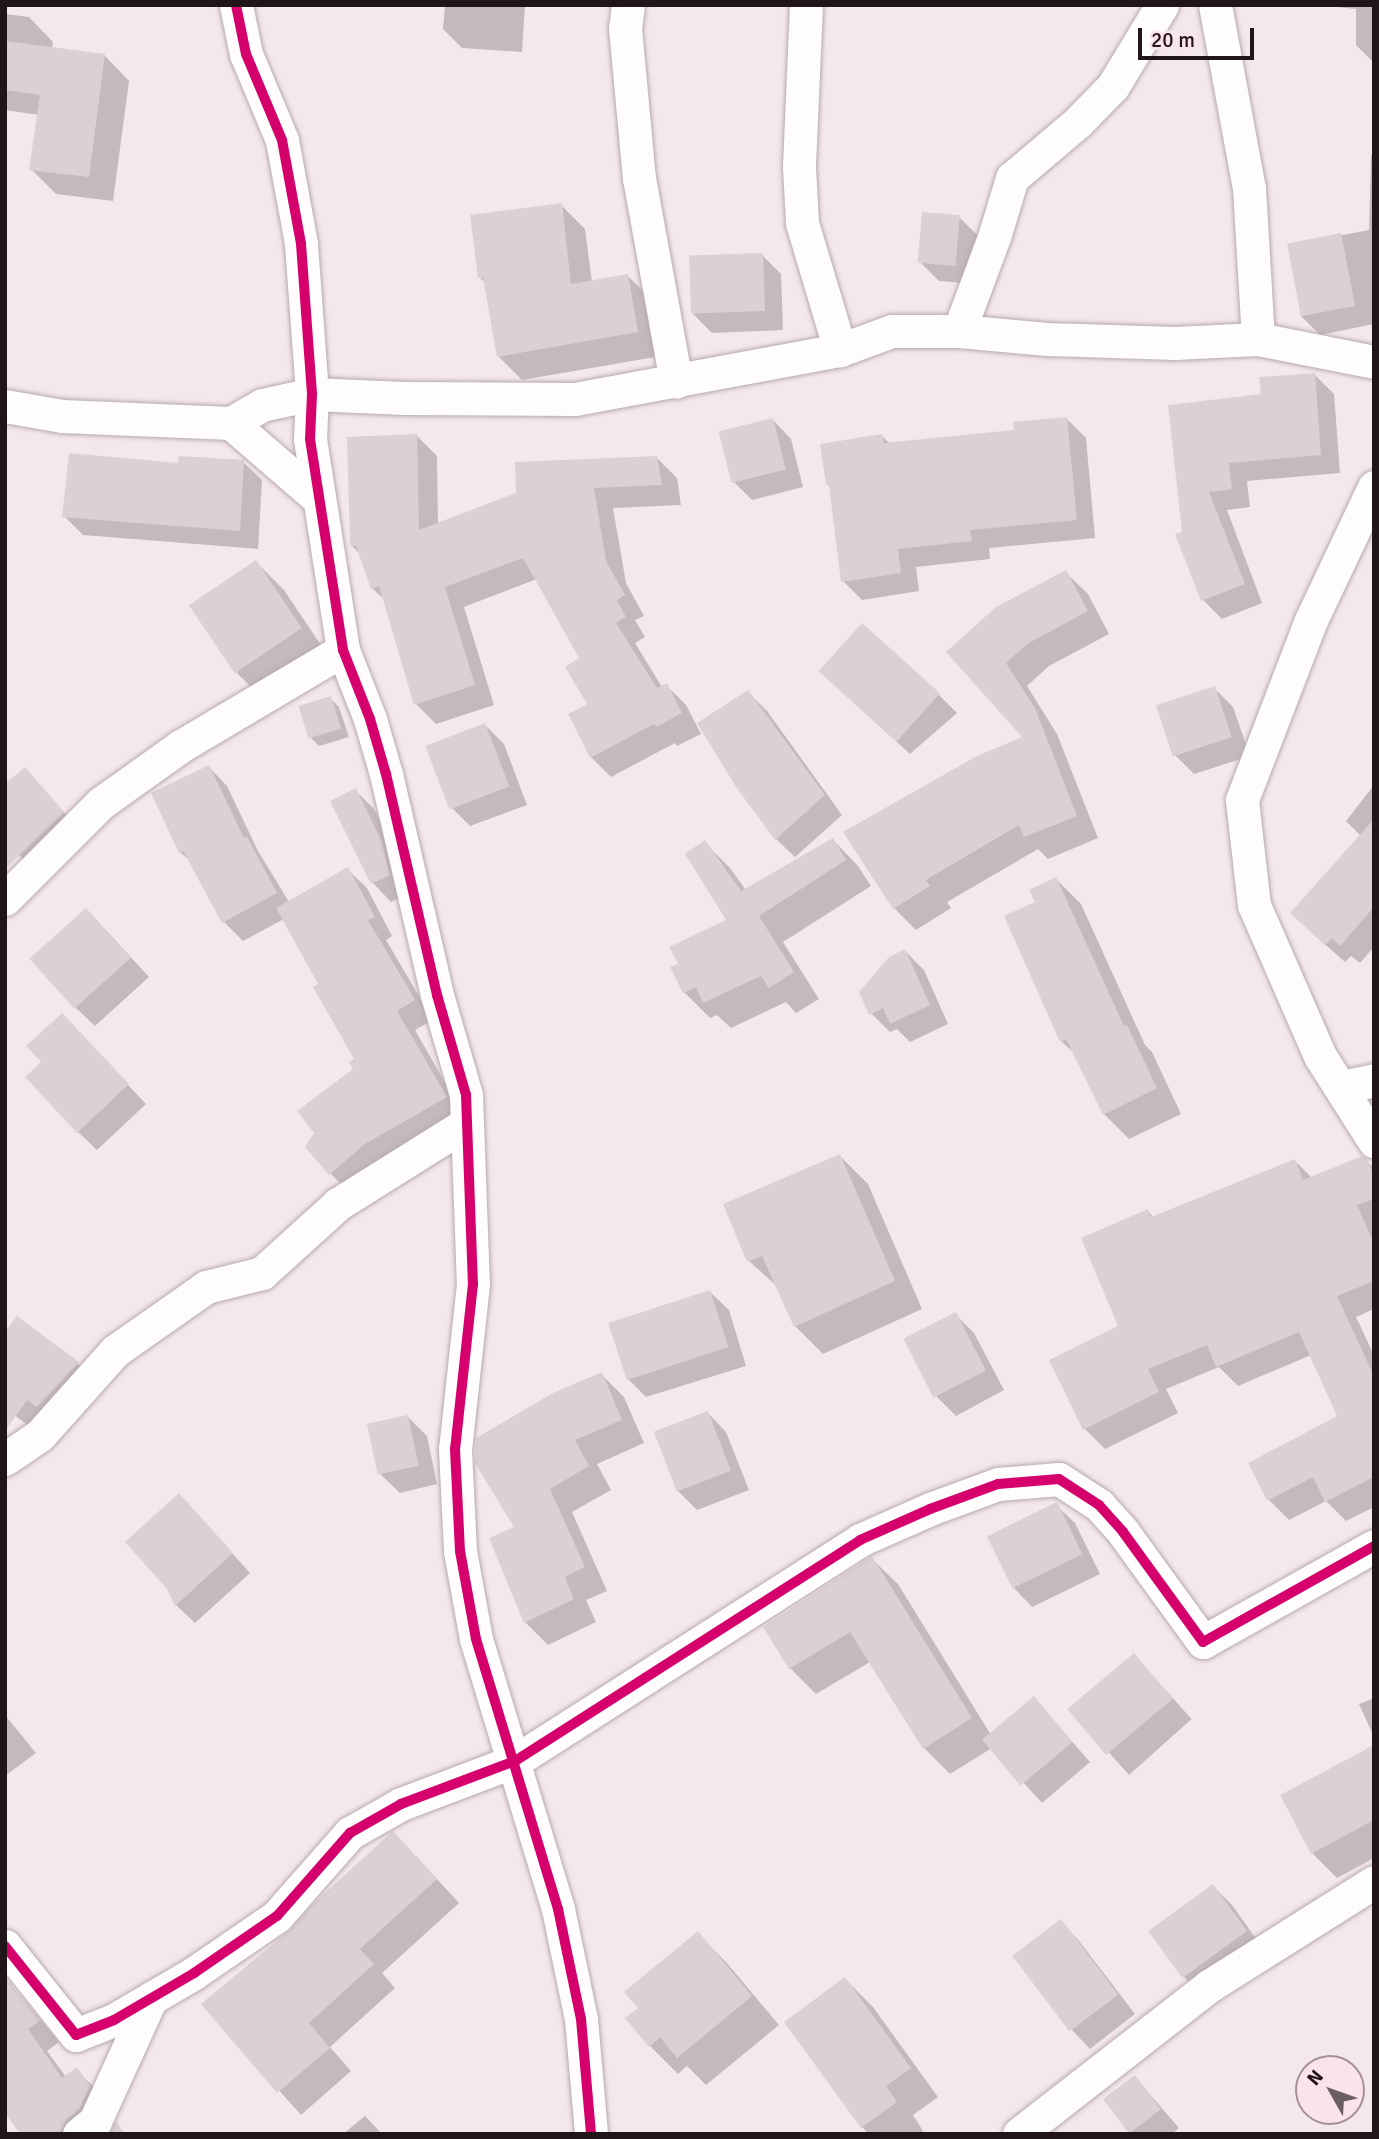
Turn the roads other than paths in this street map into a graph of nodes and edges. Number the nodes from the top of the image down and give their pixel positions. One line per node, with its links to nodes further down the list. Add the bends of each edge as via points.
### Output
1 (236, 5): 11 (street, via 246,54 282,140 301,244)
2 (628, 5): 10 (street, via 625,29 639,178)
3 (806, 5): 8 (street, via 799,167 802,223)
4 (1162, 5): 6 (street, via 1113,86 1012,178)
5 (1216, 5): 7 (street, via 1249,188)
6 (959, 331): 7 (street, via 1136,342); 8 (street, via 892,331)
7 (1258, 339): 9 (street)
8 (840, 350): 10 (street)
9 (1374, 362)
10 (676, 382): 11 (street, via 575,399)
11 (312, 394): 13 (street, via 262,405); 15 (street, via 310,439)
12 (5, 406): 13 (street, via 62,416)
13 (232, 423): 15 (street)
14 (1372, 495): 19 (street, via 1311,620 1241,800 1254,905 1321,1056)
15 (318, 498): 16 (street)
16 (343, 650): 17 (street, via 181,746 101,803); 20 (street, via 386,774 437,995 466,1095)
17 (5, 899)
18 (1374, 1080): 19 (street)
19 (1342, 1087): 21 (street)
20 (467, 1123): 22 (street, via 338,1204 262,1273 206,1287 116,1350 40,1435); 24 (street, via 472,1284 455,1449 460,1551 475,1639)
21 (1374, 1140)
22 (5, 1459)
23 (1374, 1546): 24 (street, via 1203,1642 1099,1505 1059,1479 998,1485 860,1540)
24 (515, 1761): 27 (street, via 401,1804 351,1833 277,1916); 29 (street, via 558,1909 581,2019)
25 (1374, 1882): 30 (street, via 1209,1986)
26 (5, 1946): 27 (street, via 76,2035)
27 (151, 1998): 28 (street, via 95,2121)
28 (79, 2134)
29 (591, 2134)
30 (1020, 2134)

